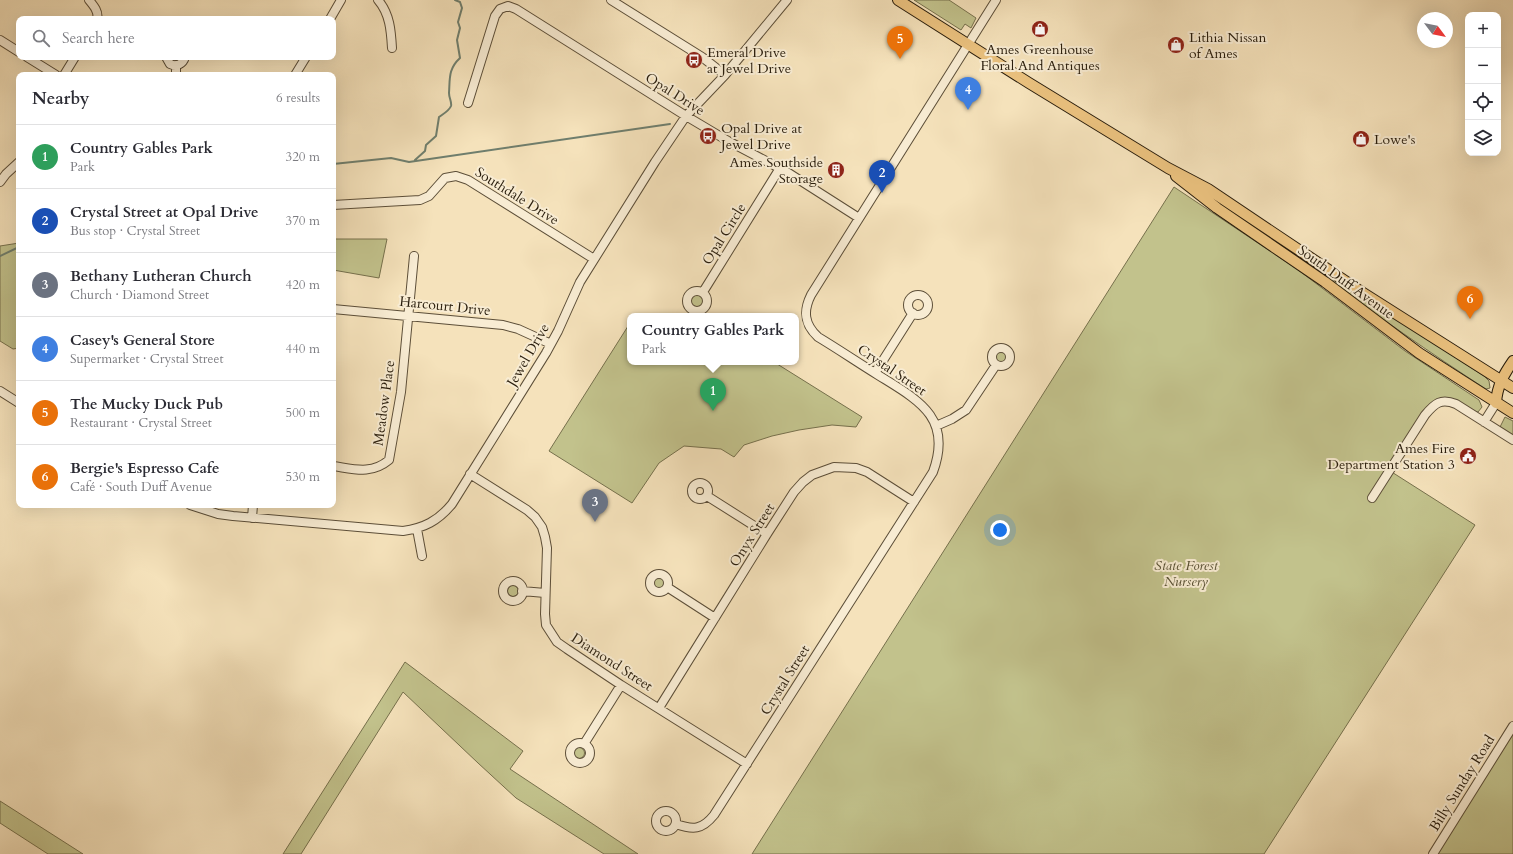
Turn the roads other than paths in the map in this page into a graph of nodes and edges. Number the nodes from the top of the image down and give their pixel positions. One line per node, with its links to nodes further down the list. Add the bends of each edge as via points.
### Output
1 (90, 0): 8 (street)
2 (342, 0): 9 (street)
3 (378, 0): 12 (street, via 390,20)
4 (611, 0): 24 (street, via 702,57)
5 (787, 0): 24 (street, Jewel Drive)
6 (898, 0): 11 (main road, South Duff Avenue)
7 (996, 0): 11 (street, Crystal Street)
8 (98, 16)
9 (332, 16)
10 (0, 40): 13 (street)
11 (968, 44): 29 (main road, South Duff Avenue); 32 (street, Crystal Street)
12 (392, 48)
13 (16, 50)
14 (32, 60): 20 (street)
15 (73, 60): 21 (street)
16 (168, 60): 19 (street, via 170,64)
17 (184, 60): 19 (street)
18 (304, 60): 23 (street)
19 (176, 65): 22 (street)
20 (51, 72)
21 (66, 72)
22 (176, 72)
23 (297, 72)
24 (725, 75): 26 (street, Jewel Drive)
25 (468, 103): 26 (street, Opal Drive, via 495,16 500,9 508,6)
26 (686, 116): 28 (street, Opal Drive); 34 (street, Jewel Drive)
27 (16, 165): 30 (street)
28 (780, 168): 32 (street, Opal Drive); 35 (street, Opal Circle)
29 (1168, 168): 43 (main road, South Duff Avenue, via 1208,188 1353,286); 47 (main road, South Duff Avenue, via 1217,208 1325,282 1419,353)
30 (0, 182)
31 (336, 205): 34 (street, Southdale Drive, via 420,200 429,196 445,178 456,176 468,180)
32 (859, 218): 42 (street, Crystal Street, via 811,295 807,303 806,319 808,326 818,337)
33 (414, 256): 38 (street)
34 (594, 259): 39 (street, Jewel Drive, via 580,282)
35 (703, 292)
36 (336, 309): 38 (street, Harcourt Drive)
37 (913, 313): 42 (street)
38 (408, 315): 39 (street, Harcourt Drive, via 518,329); 52 (street, Meadow Place, via 400,392 389,460 372,469)
39 (551, 344): 53 (street, Jewel Drive)
40 (1513, 361): 43 (main road)
41 (996, 365): 50 (street, via 966,410)
42 (874, 373): 50 (street, Crystal Street, via 921,403)
43 (1501, 380): 44 (main road, South Duff Avenue); 47 (main road)
44 (1513, 386): 47 (main road)
45 (0, 391): 46 (street)
46 (16, 401)
47 (1496, 403): 48 (main road, South Duff Avenue); 49 (street)
48 (1513, 414)
49 (1484, 422): 51 (street); 55 (street, via 1451,402 1440,402 1433,406)
50 (936, 426): 56 (street, Crystal Street, via 938,459)
51 (1513, 440)
52 (336, 466)
53 (470, 474): 60 (street, Jewel Drive, via 443,515); 65 (street, Diamond Street, via 527,510 542,527 547,548)
54 (707, 496): 61 (street)
55 (1372, 498)
56 (914, 502): 61 (street, Onyx Street, via 867,472 856,468 834,467 812,475 803,482); 71 (street, Crystal Street)
57 (199, 508): 59 (street, Jewel Drive, via 218,514)
58 (253, 508): 59 (street)
59 (252, 518): 60 (street, Jewel Drive, via 403,531)
60 (417, 529): 62 (street)
61 (767, 534): 66 (street, Onyx Street)
62 (422, 556)
63 (667, 587): 66 (street)
64 (522, 591): 65 (street)
65 (545, 593): 67 (street, Diamond Street, via 546,625 557,642)
66 (715, 618): 68 (street, Onyx Street)
67 (621, 685): 68 (street, Diamond Street); 70 (street)
68 (659, 708): 71 (street, Diamond Street)
69 (1513, 726): 73 (street, Billy Sunday Road)
70 (584, 744)
71 (747, 764): 72 (street, Crystal Street, via 709,822 692,829)
72 (676, 824)
73 (1433, 854)

